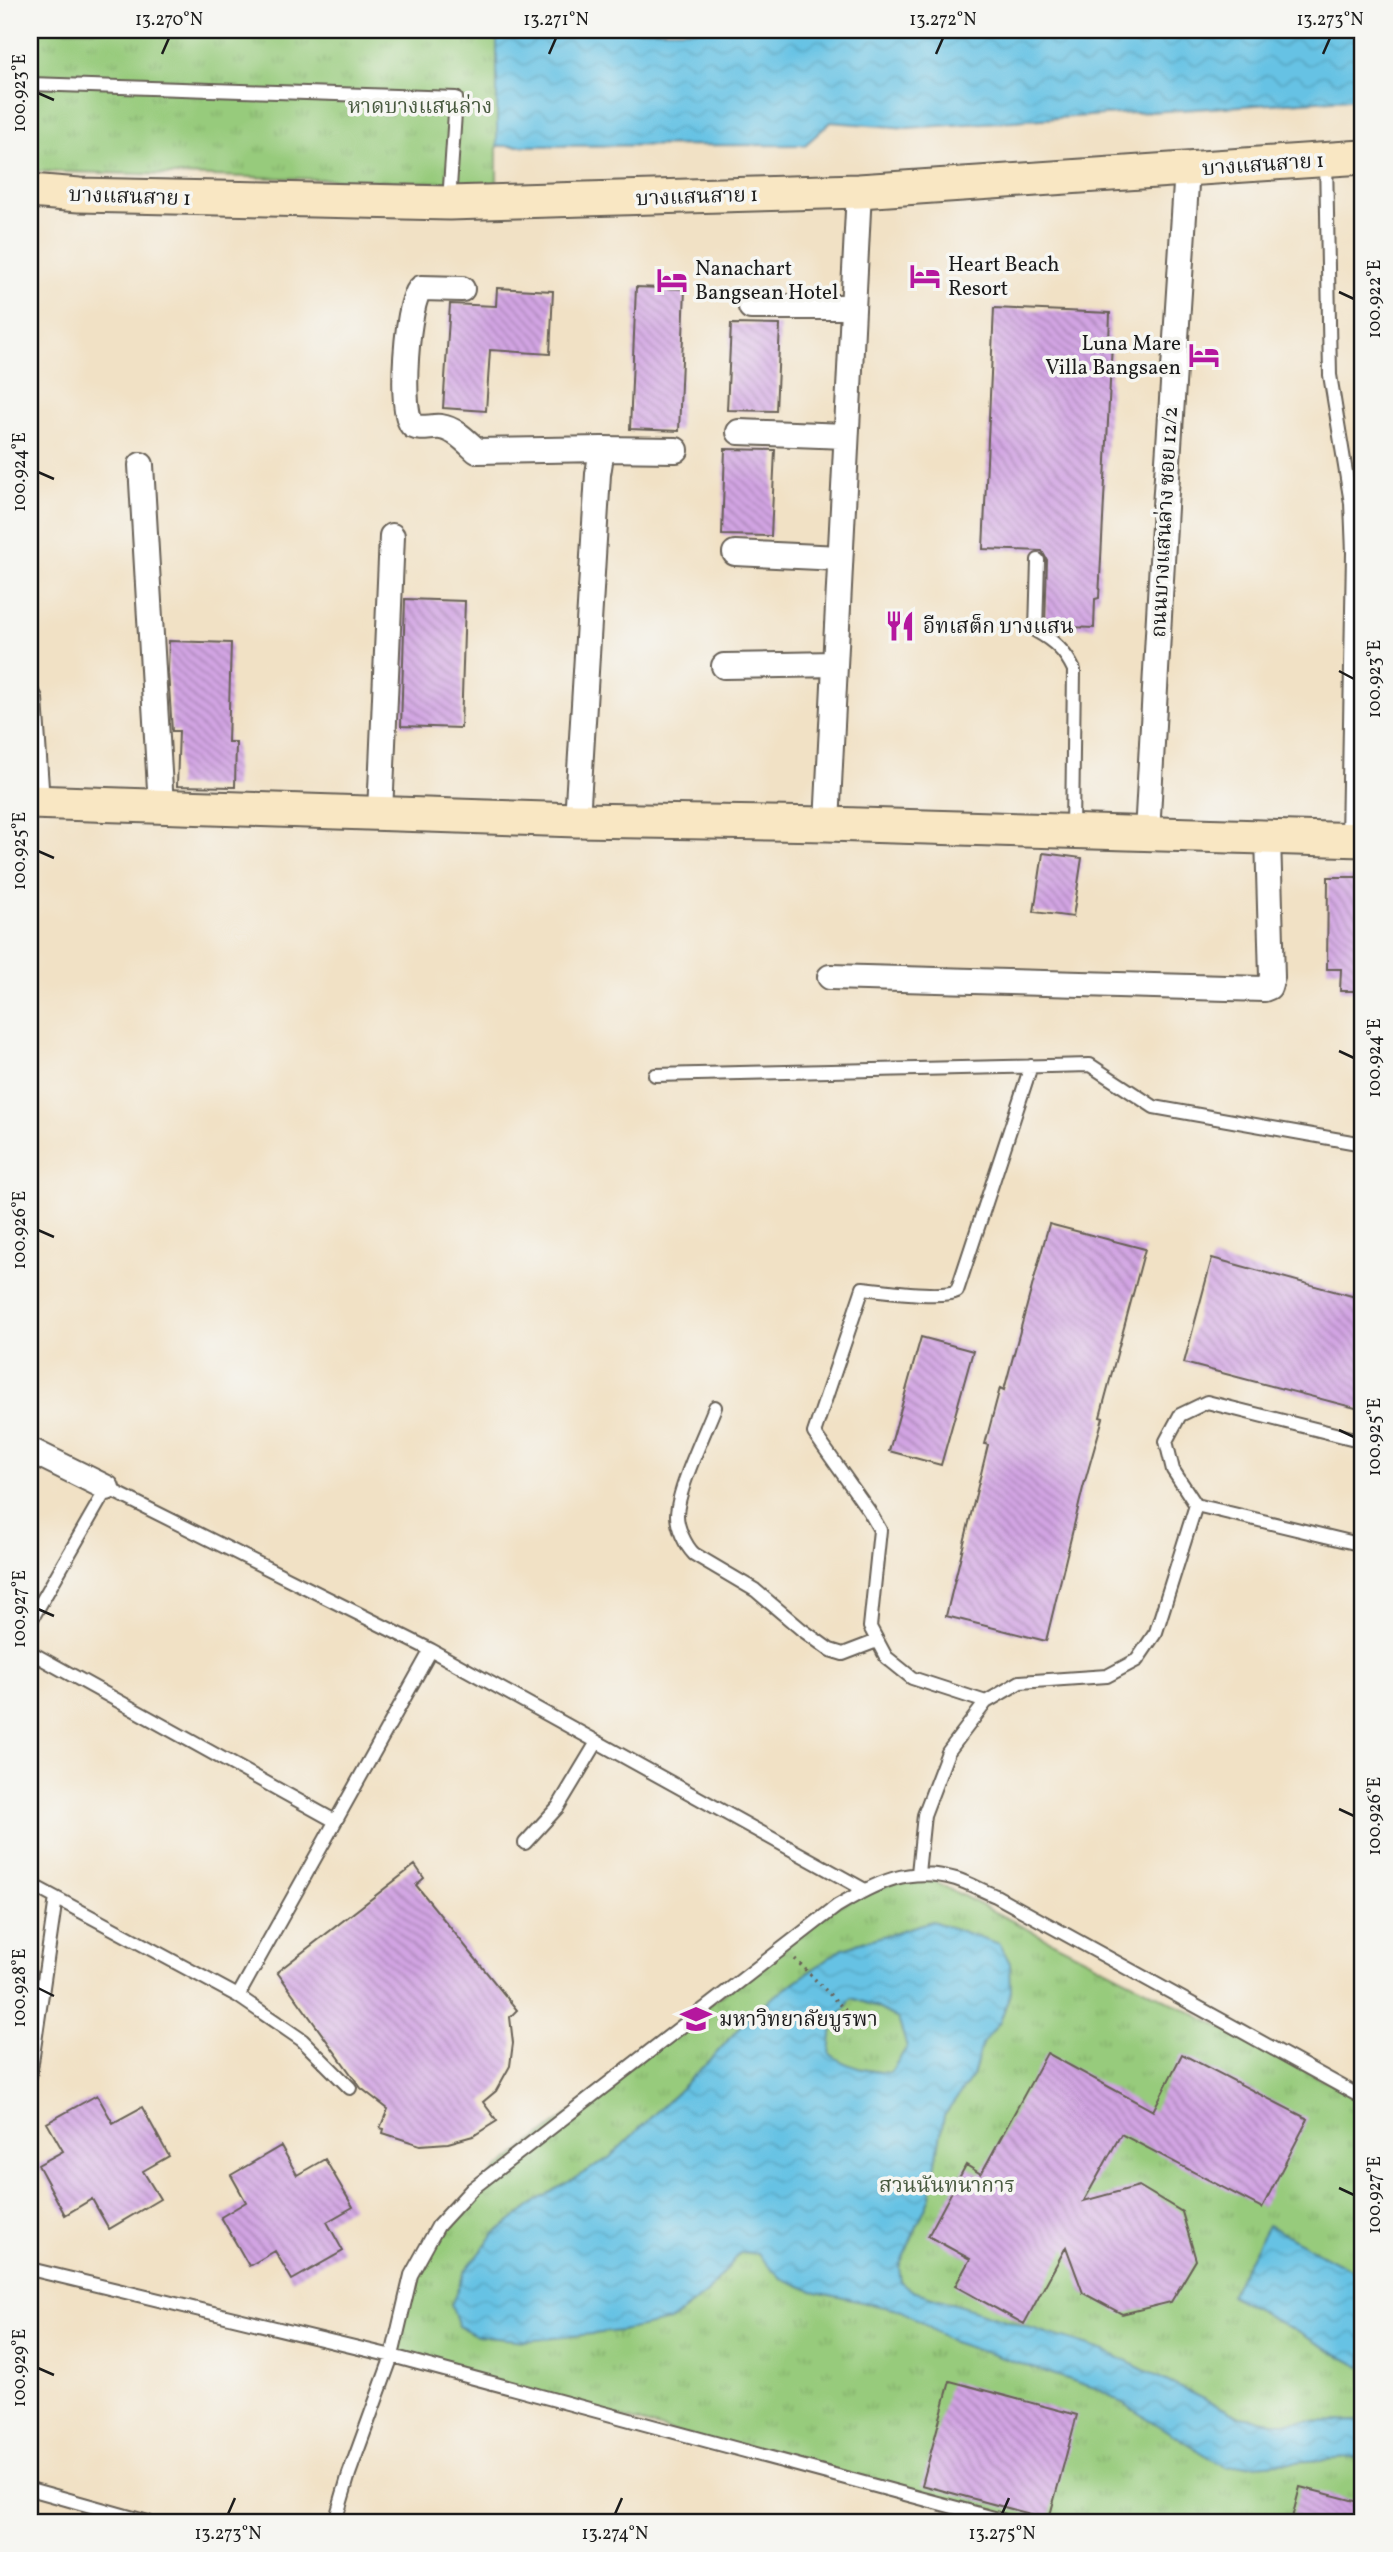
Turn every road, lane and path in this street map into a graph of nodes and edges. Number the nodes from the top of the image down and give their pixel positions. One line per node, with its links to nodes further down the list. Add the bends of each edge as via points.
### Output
1 (30, 84): 7 (lane, via 456,98)
2 (1363, 157): 3 (street, บางแสนสาย 1)
3 (1326, 159): 4 (street, บางแสนสาย 1); 31 (lane, via 1330,375 1351,503)
4 (1187, 169): 6 (street, บางแสนสาย 1); 29 (street, ถนนบางแสนล่าง ซอย 12/2)
5 (30, 191): 7 (street, บางแสนสาย 1)
6 (859, 191): 7 (street, บางแสนสาย 1); 10 (street)
7 (449, 203)
8 (462, 289): 13 (street, via 421,288 414,298 405,401 412,425 456,432 477,451)
9 (751, 307): 10 (street)
10 (853, 307): 12 (street)
11 (739, 432): 12 (street)
12 (846, 436): 18 (street)
13 (602, 449): 14 (street); 26 (street)
14 (676, 450)
15 (141, 465): 24 (street)
16 (392, 536): 25 (street)
17 (736, 553): 18 (street)
18 (840, 558): 20 (street)
19 (1038, 560): 28 (lane, via 1036,631 1067,655 1074,670)
20 (835, 664): 21 (street); 27 (street)
21 (724, 666)
22 (30, 699): 23 (street)
23 (33, 802): 24 (street)
24 (161, 806): 25 (street)
25 (380, 813): 26 (street)
26 (577, 820): 27 (street)
27 (827, 824): 28 (street)
28 (1072, 831): 29 (street)
29 (1147, 834): 30 (street)
30 (1268, 837): 31 (street); 32 (street, via 1272,977 1264,989)
31 (1356, 840)
32 (830, 977)
33 (1031, 1066): 34 (lane); 35 (lane, via 1090,1065 1154,1107); 43 (lane, via 957,1291 863,1288 814,1433 880,1530 870,1628)
34 (655, 1075)
35 (1363, 1144)
36 (715, 1407): 43 (lane, via 683,1488 677,1516 686,1546 755,1590 830,1650 843,1654)
37 (1363, 1441): 40 (lane, via 1207,1402 1180,1415 1166,1441 1173,1470)
38 (30, 1450): 39 (street)
39 (107, 1488): 42 (lane); 44 (lane)
40 (1196, 1506): 41 (lane); 46 (lane, via 1156,1632 1138,1660 1107,1676 1020,1682)
41 (1363, 1545)
42 (30, 1622)
43 (877, 1641): 46 (lane, via 886,1657 912,1678)
44 (431, 1650): 47 (lane); 48 (lane)
45 (30, 1652): 48 (lane)
46 (986, 1702): 50 (lane, via 948,1752 924,1815)
47 (597, 1742): 49 (lane, via 558,1807); 52 (lane)
48 (335, 1821): 55 (lane)
49 (525, 1843)
50 (918, 1872): 52 (lane); 59 (lane, via 956,1879 996,1896)
51 (30, 1884): 53 (lane)
52 (865, 1890): 61 (lane, via 837,1906 472,2189 438,2226 411,2275)
53 (56, 1898): 55 (lane); 57 (lane)
54 (805, 1970): 56 (path)
55 (238, 1996): 58 (lane, via 302,2040)
56 (850, 2015)
57 (30, 2076)
58 (350, 2088)
59 (1363, 2098)
60 (30, 2269): 61 (lane)
61 (392, 2356): 64 (lane); 65 (lane)
62 (30, 2489): 63 (lane)
63 (148, 2522)
64 (335, 2522)
65 (1009, 2522)

